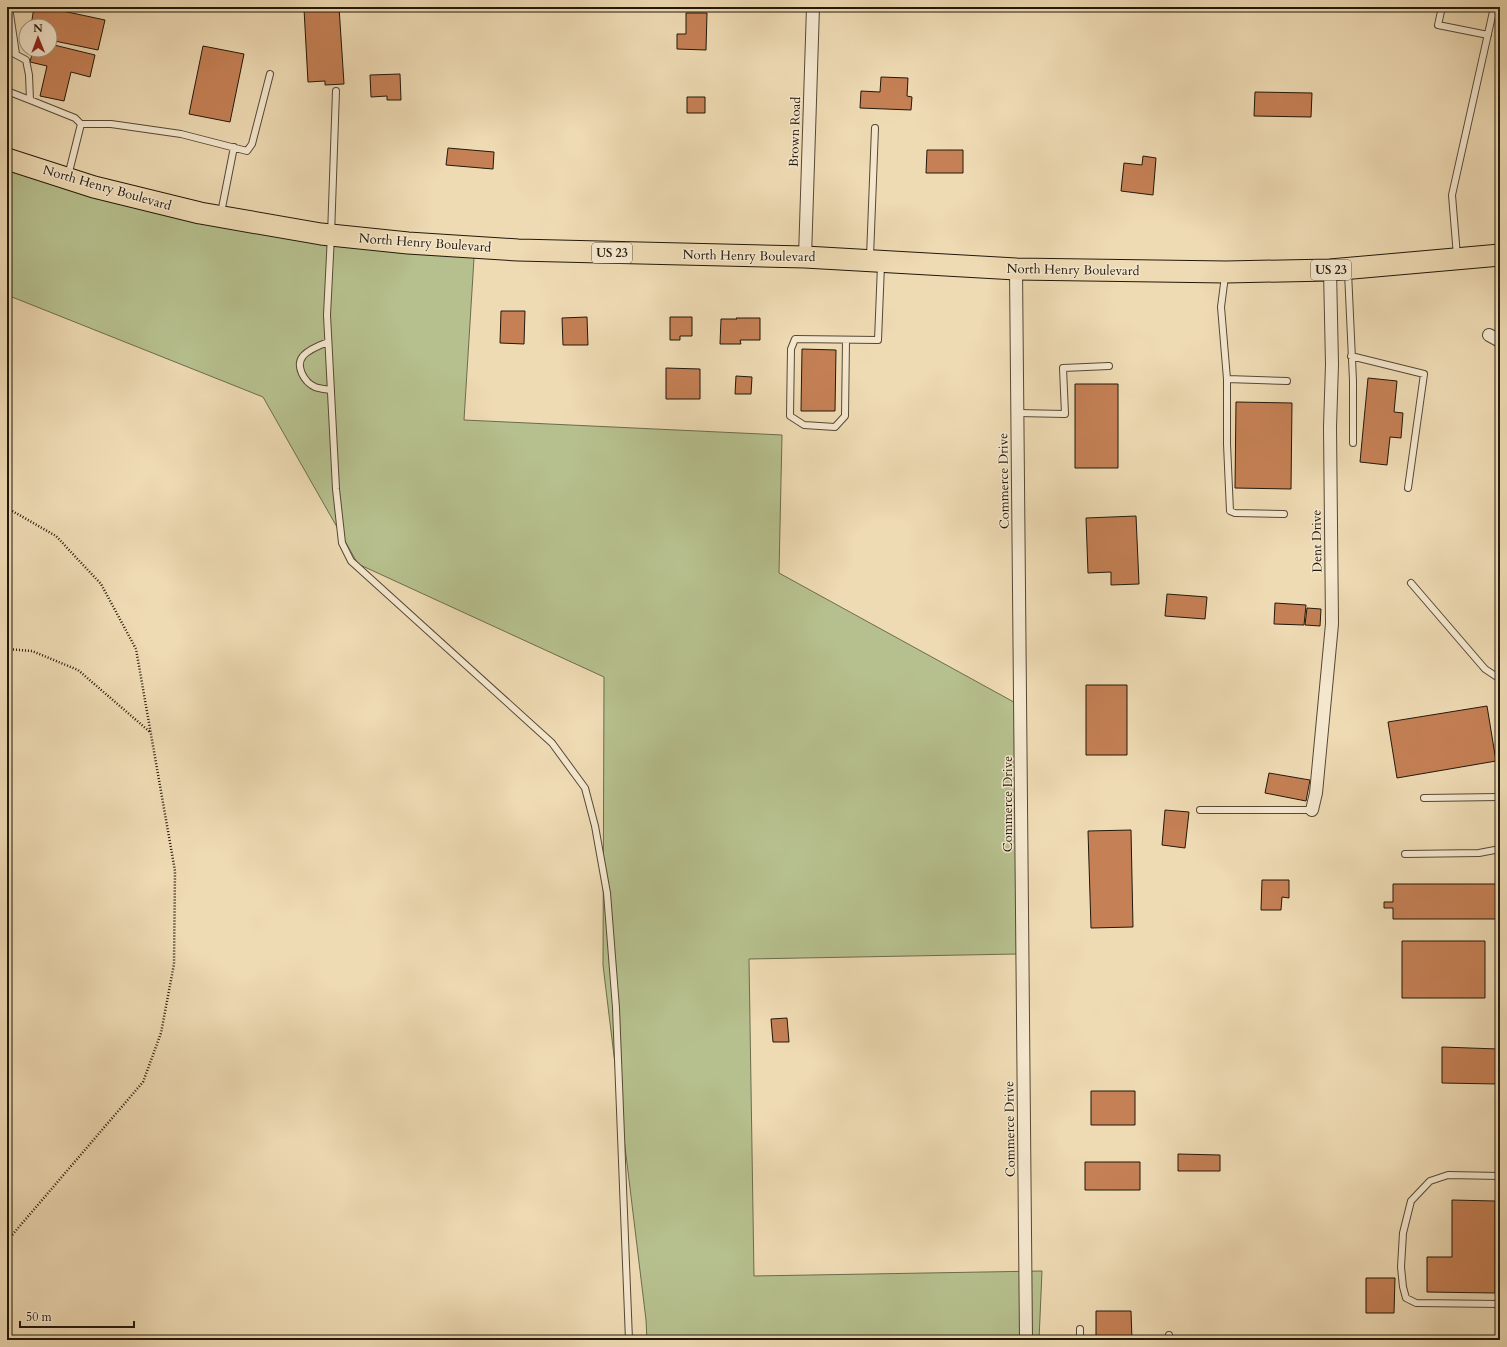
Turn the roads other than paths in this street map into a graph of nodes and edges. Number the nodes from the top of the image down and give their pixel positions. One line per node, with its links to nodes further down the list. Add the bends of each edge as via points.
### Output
1 (813, 7): 20 (street, Brown Road)
2 (1442, 7): 5 (lane, via 1438,25)
3 (1494, 7): 5 (lane)
4 (8, 8): 7 (lane)
5 (1488, 35): 21 (lane, via 1452,195)
6 (7, 50): 7 (lane)
7 (16, 54): 11 (lane, via 26,60)
8 (270, 74): 14 (lane, via 252,144 247,151)
9 (7, 91): 11 (lane)
10 (336, 91): 18 (lane)
11 (30, 100): 12 (lane, via 76,118)
12 (81, 124): 14 (lane, via 111,124 174,133); 16 (lane)
13 (875, 128): 22 (lane)
14 (234, 148): 17 (lane)
15 (7, 159): 16 (highway, North Henry Boulevard / US 23)
16 (68, 179): 17 (highway, North Henry Boulevard / US 23, via 134,198)
17 (220, 216): 18 (highway, North Henry Boulevard / US 23)
18 (331, 235): 20 (highway, North Henry Boulevard / US 23, via 518,250); 29 (lane)
19 (1500, 255): 21 (highway, North Henry Boulevard / US 23)
20 (805, 257): 22 (highway, North Henry Boulevard / US 23)
21 (1458, 260): 24 (highway, North Henry Boulevard / US 23)
22 (876, 261): 23 (highway, North Henry Boulevard / US 23); 27 (lane, via 878,340)
23 (1016, 269): 25 (highway, North Henry Boulevard / US 23); 35 (street, Commerce Drive)
24 (1339, 269): 25 (highway, North Henry Boulevard / US 23); 30 (lane); 44 (street, Dent Drive, via 1330,427 1332,624 1316,793)
25 (1226, 272): 32 (lane, via 1221,307)
26 (1488, 335): 28 (street)
27 (846, 340): 27 (lane, via 796,339 791,349 790,416 804,425 835,427 845,416)
28 (1500, 341)
29 (328, 342): 34 (lane); 34 (lane, via 308,352 300,364 302,375 310,383 315,387)
30 (1351, 356): 36 (lane); 37 (lane, via 1424,374)
31 (1109, 366): 35 (lane, via 1063,368 1065,414)
32 (1227, 379): 33 (lane); 38 (lane, via 1230,511)
33 (1287, 381)
34 (330, 390): 50 (lane, via 342,543 351,561 552,743 585,788 595,826 606,893 616,1000)
35 (1018, 413): 51 (street, Commerce Drive)
36 (1353, 444)
37 (1408, 488)
38 (1284, 514)
39 (1411, 584): 40 (lane, via 1485,669)
40 (1500, 679)
41 (1500, 797): 42 (lane)
42 (1424, 798)
43 (1200, 810): 44 (lane)
44 (1312, 810)
45 (1500, 849): 46 (lane, via 1479,853)
46 (1405, 854)
47 (1500, 1176): 48 (lane, via 1448,1175 1430,1181 1411,1201 1403,1233 1401,1267 1406,1298 1416,1303)
48 (1500, 1304)
49 (1080, 1329): 52 (lane)
50 (629, 1340)
51 (1026, 1340)
52 (1080, 1340)

